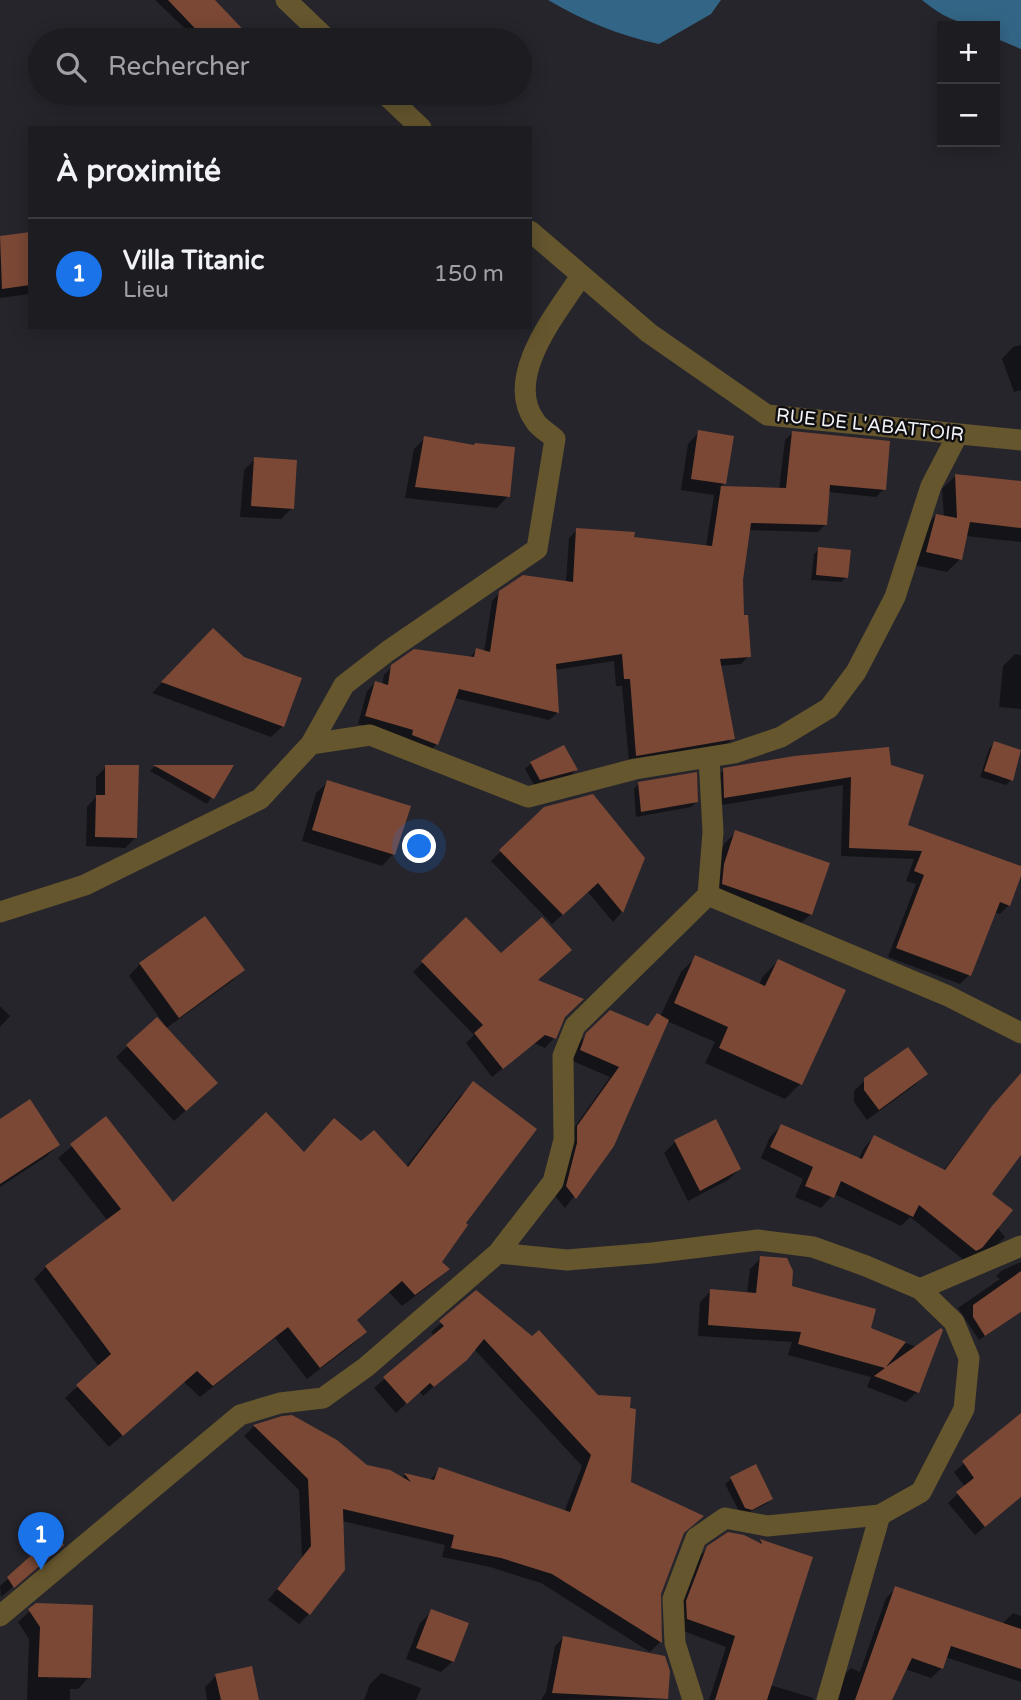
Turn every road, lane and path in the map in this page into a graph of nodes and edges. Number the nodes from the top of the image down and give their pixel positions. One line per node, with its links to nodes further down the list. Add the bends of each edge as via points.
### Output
1 (286, 0): 2 (street)
2 (315, 28)
3 (397, 105): 4 (street)
4 (419, 126)
5 (532, 233): 6 (street, RUE DE L'ABATTOIR)
6 (581, 276): 7 (street, RUE DE L'ABATTOIR, via 649,333 767,415); 9 (street, via 530,357 524,399 535,422 555,439 537,549 344,685)
7 (958, 434): 8 (street, RUE DE L'ABATTOIR); 10 (street, via 931,486 895,597 856,672 829,709 781,737)
8 (1021, 440)
9 (311, 744): 10 (street, via 370,735 528,797 635,769); 12 (street, via 260,799 85,885)
10 (709, 758): 11 (street, via 713,832)
11 (708, 895): 13 (street, via 948,996); 15 (street, via 575,1026 563,1056 564,1140 553,1182)
12 (0, 912)
13 (1021, 1033)
14 (1021, 1246): 16 (street)
15 (498, 1253): 16 (street, via 567,1260 758,1240 813,1247); 18 (street, via 366,1367 323,1398 280,1403 240,1415)
16 (920, 1289): 17 (street, via 954,1322 969,1358 964,1409 921,1492)
17 (880, 1515): 19 (street, via 767,1526 725,1518 696,1538 673,1599 674,1643); 20 (street)
18 (0, 1616)
19 (693, 1700)
20 (827, 1700)

